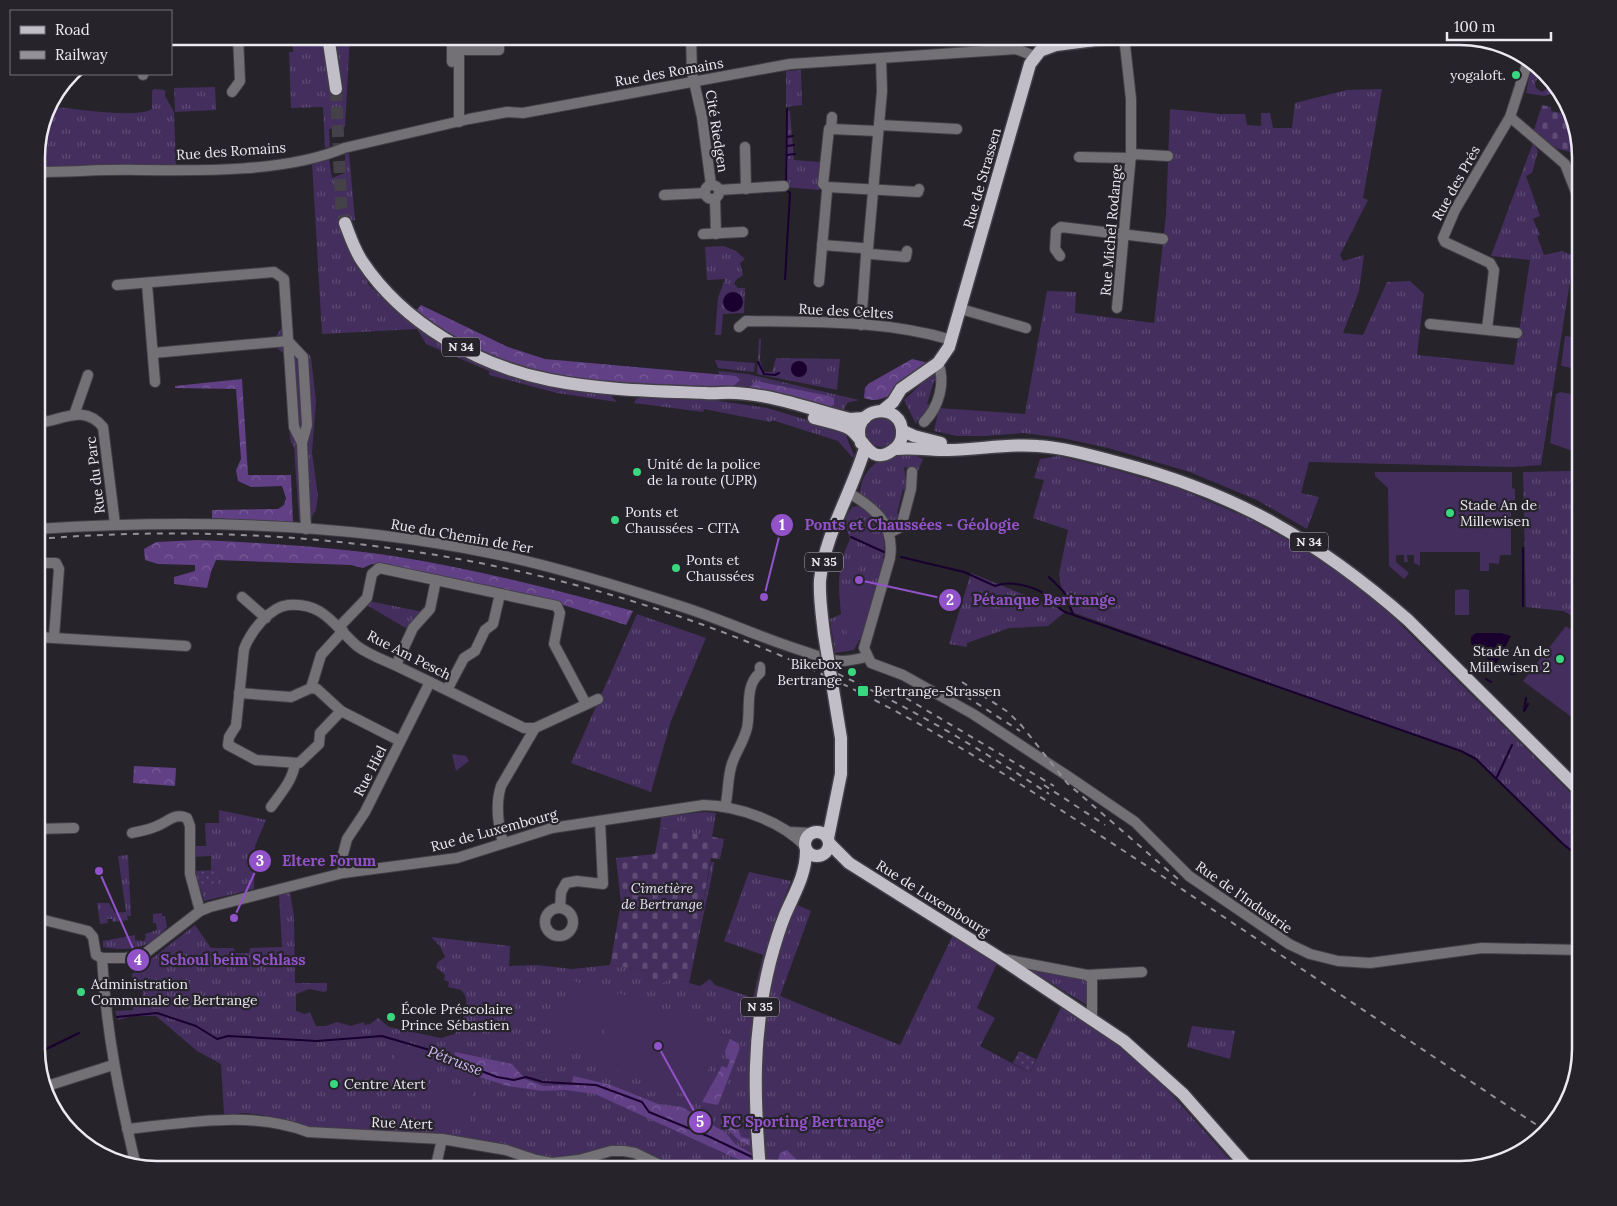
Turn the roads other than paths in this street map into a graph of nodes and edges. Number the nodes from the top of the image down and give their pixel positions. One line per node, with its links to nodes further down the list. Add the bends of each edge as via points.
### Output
1 (238, 45): 13 (street, via 240,81)
2 (329, 45): 12 (main road)
3 (452, 45): 16 (street)
4 (499, 45): 16 (street, via 499,50 459,50)
5 (691, 45): 11 (street, Cité Riedgen)
6 (1056, 45): 8 (main road)
7 (1126, 45): 21 (street, Rue Michel Rodange, via 1132,99)
8 (1034, 56): 9 (street, Rue des Romains, via 1016,49); 47 (main road, Rue de Strassen)
9 (881, 58): 11 (street, Rue des Romains, via 790,64); 17 (street)
10 (1529, 68): 15 (street, Rue des Prés)
11 (694, 82): 16 (street, Rue des Romains); 31 (street, Cité Riedgen)
12 (336, 89)
13 (232, 92)
14 (832, 117): 18 (street)
15 (1510, 117): 25 (street, via 1565,164); 52 (street, Rue des Prés, via 1455,210 1443,238 1445,242 1490,263 1494,270)
16 (456, 122): 24 (street, Rue des Romains, via 347,147 298,162 246,168)
17 (878, 128): 18 (street); 19 (street); 30 (street)
18 (831, 129): 27 (street, via 824,161 823,184)
19 (957, 129)
20 (745, 147): 28 (street, Cité Riedgen)
21 (1131, 156): 22 (street, Rue Michel Rodange); 23 (street); 37 (street, Rue Michel Rodange)
22 (1168, 156)
23 (1080, 157)
24 (45, 172)
25 (1572, 182)
26 (784, 186): 28 (street, Cité Riedgen)
27 (827, 187): 30 (street); 39 (street)
28 (746, 189): 31 (street, Cité Riedgen)
29 (920, 189): 30 (street, via 918,192)
30 (873, 190): 40 (street)
31 (713, 192): 32 (street, Cité Riedgen); 36 (street, Cité Riedgen)
32 (664, 195)
33 (344, 223): 61 (main road, N 34, via 361,260 385,290 434,331 477,355 512,369 558,381)
34 (743, 232): 36 (street)
35 (703, 234): 36 (street)
36 (716, 234)
37 (1125, 234): 38 (street); 42 (street, via 1061,227 1056,231 1055,249); 46 (street, Rue Michel Rodange)
38 (1164, 238)
39 (822, 246): 40 (street); 43 (street)
40 (867, 251): 41 (street, via 906,256); 48 (street)
41 (907, 251)
42 (1060, 256)
43 (819, 282)
44 (147, 284): 45 (street); 55 (street, via 279,274 284,279); 56 (street)
45 (117, 285)
46 (1117, 308)
47 (961, 309): 51 (street); 54 (main road, Rue de Strassen)
48 (862, 324): 50 (street, Rue des Celtes, via 746,320); 54 (street, Rue des Celtes, via 920,331)
49 (1430, 324): 52 (street)
50 (740, 326)
51 (1026, 328)
52 (1487, 329): 53 (street)
53 (1518, 333)
54 (952, 340): 57 (main road, Rue de Strassen)
55 (288, 341): 56 (street); 76 (street, via 294,427 302,443)
56 (153, 353): 60 (street)
57 (938, 363): 59 (main road, Rue de Strassen); 66 (street, via 944,376 934,412)
58 (88, 375): 63 (street)
59 (923, 375): 62 (main road, Rue de Strassen, via 901,389 893,402); 67 (main road, Rue de Strassen, via 903,396 899,405)
60 (154, 382)
61 (707, 393): 64 (main road, N 34, via 737,393 850,419); 68 (main road, N 34, via 771,406 848,428)
62 (882, 410): 64 (main road, N 34); 67 (main road, N 34, via 889,412)
63 (74, 415): 65 (street, Rue du Parc); 74 (street, Rue du Parc, via 87,414 96,418 103,427)
64 (865, 418): 68 (main road, via 859,429)
65 (45, 421)
66 (924, 422)
67 (900, 425): 69 (main road, N 34, via 930,441); 70 (main road, via 900,444)
68 (863, 445): 71 (main road, N 34, via 871,452); 73 (main road, N 35)
69 (991, 447): 70 (main road, N 34); 100 (main road, N 34, via 1052,447 1150,470 1222,496 1288,529 1338,562 1389,603)
70 (896, 449): 71 (main road, N 34)
71 (884, 454): 73 (main road, N 35, via 870,464)
72 (912, 472): 77 (street, via 901,527)
73 (848, 494): 77 (street, via 878,513); 105 (main road, N 35, bridge, via 822,568 820,591 841,738 841,774)
74 (115, 524): 75 (street, Rue du Chemin de Fer); 76 (street, Rue du Chemin de Fer, via 225,524)
75 (45, 528)
76 (306, 529): 87 (street, Rue du Chemin de Fer, via 416,540 510,557 682,606 814,654 839,661)
77 (889, 533): 87 (street, via 890,558 864,648)
78 (45, 563): 85 (street, via 56,563 59,569)
79 (436, 580): 80 (street); 83 (street, via 379,568 372,574 367,598); 88 (street, via 430,609 413,628)
80 (500, 594): 92 (street, via 493,624 485,630 475,651 464,658); 95 (street, via 557,606 560,613 554,644)
81 (242, 597): 82 (street)
82 (266, 618): 83 (street, Rue Am Pesch, via 282,606 311,608 327,614); 93 (street, Rue Am Pesch, via 244,649)
83 (341, 629): 88 (street, Rue Am Pesch, via 358,646); 91 (street, via 321,655)
84 (45, 637): 85 (street)
85 (54, 637): 86 (street)
86 (186, 646)
87 (866, 657): 120 (street, Rue de l'Industrie, via 871,663 903,675 973,714 1069,777 1134,822 1189,876 1289,944 1310,954 1338,961 1370,963 1490,947)
88 (396, 665): 90 (street, Rue Am Pesch)
89 (760, 667): 104 (street, via 760,673 754,677 743,744 733,761)
90 (430, 682): 92 (street, Rue Am Pesch); 98 (street, Rue Hiel)
91 (311, 688): 93 (street, via 291,697); 96 (street, via 322,692)
92 (447, 690): 97 (street, Rue Am Pesch, via 524,728)
93 (239, 693): 99 (street, Rue Am Pesch, via 236,726 228,745 256,760)
94 (598, 699): 95 (street)
95 (586, 704): 97 (street)
96 (341, 711): 98 (street); 99 (street, via 320,734 319,744 302,762)
97 (535, 728): 113 (street, via 498,796)
98 (400, 741): 116 (street, Rue Hiel, via 365,812 347,839)
99 (295, 763): 103 (street, via 294,772)
100 (1558, 768): 101 (street); 102 (main road, N 34)
101 (1572, 777)
102 (1572, 783)
103 (271, 807)
104 (725, 807): 106 (street, Rue de Luxembourg, via 704,805); 109 (street, Rue de Luxembourg)
105 (832, 810): 111 (main road, N 35); 112 (main road, N 35)
106 (600, 821): 113 (street, Rue de Luxembourg, via 552,828); 117 (street, via 603,884 566,883 561,892)
107 (74, 828): 108 (street)
108 (45, 829)
109 (789, 831): 111 (street, Rue de Luxembourg); 114 (street, Rue de Luxembourg)
110 (132, 833): 118 (street, via 181,815 187,818 190,826 190,874)
111 (813, 833): 112 (main road, via 822,833); 114 (main road, via 805,841)
112 (828, 840): 114 (main road, via 828,850); 115 (main road, Rue de Luxembourg)
113 (503, 843): 116 (street, Rue de Luxembourg, via 434,862)
114 (812, 852): 115 (main road, Rue de Luxembourg); 135 (main road, N 35, via 785,915 761,1000 754,1084)
115 (849, 864): 122 (main road, Rue de Luxembourg)
116 (343, 873): 118 (street, Rue de Luxembourg)
117 (560, 908)
118 (200, 910): 121 (street, Rue de Luxembourg, via 143,955)
119 (45, 920): 121 (street, via 91,933 96,955)
120 (1572, 950)
121 (102, 958): 126 (street)
122 (1000, 958): 124 (street, Rue de Luxembourg); 125 (main road, Rue de Luxembourg)
123 (1142, 972): 124 (street, Rue de Luxembourg)
124 (1087, 974): 125 (street, via 1092,979)
125 (1092, 1017): 136 (main road, Rue de Luxembourg, via 1163,1074)
126 (113, 1065): 127 (street); 128 (street)
127 (51, 1085)
128 (127, 1129): 129 (street, Rue Atert, via 240,1119 288,1124 308,1132); 130 (street)
129 (442, 1139): 131 (street); 132 (street, Rue Atert, via 506,1150)
130 (134, 1159)
131 (437, 1161)
132 (538, 1161)
133 (574, 1161): 134 (street, Rue Atert, via 610,1151 624,1151)
134 (651, 1161)
135 (759, 1161)
136 (1242, 1161)

